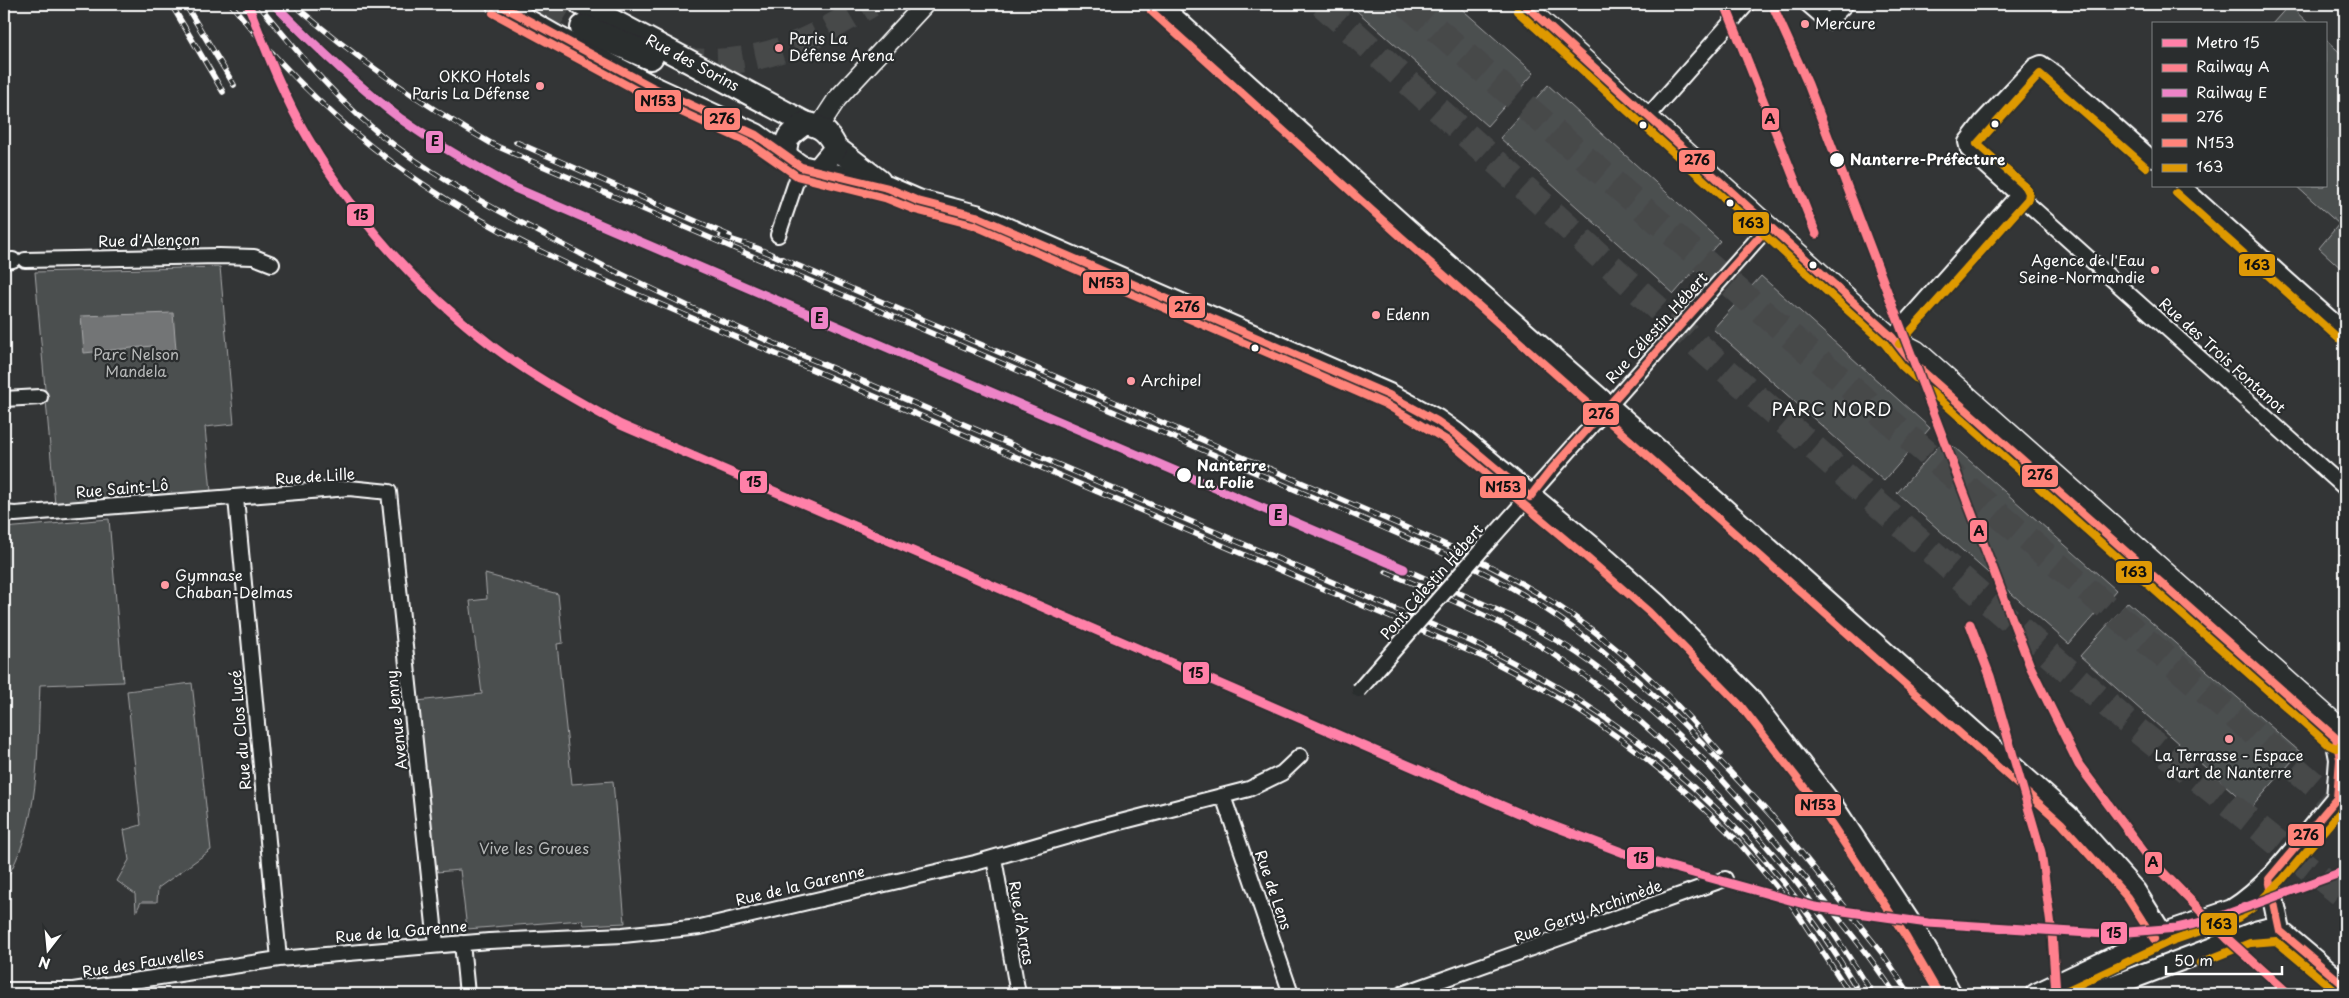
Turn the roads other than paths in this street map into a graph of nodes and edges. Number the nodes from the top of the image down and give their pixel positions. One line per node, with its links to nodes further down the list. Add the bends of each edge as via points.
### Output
1 (498, 4): 14 (main road, via 654,88 756,136)
2 (925, 4): 11 (street)
3 (1158, 4): 26 (main road)
4 (1524, 4): 10 (street)
5 (1747, 4): 10 (street)
6 (1807, 4): 7 (street, via 1828,22)
7 (1846, 4)
8 (582, 16): 9 (highway); 11 (main road, Rue des Sorins)
9 (650, 56)
10 (1649, 115): 18 (street)
11 (813, 124): 12 (main road, via 830,136); 14 (main road, via 789,135 786,140)
12 (836, 148): 14 (main road); 15 (main road)
13 (2152, 158): 17 (street, Rue des Trois Fontanot, via 2041,64 2034,66 1966,142 1968,150)
14 (801, 165): 15 (main road); 19 (street)
15 (888, 188): 29 (main road, via 918,201 976,216 1389,395 1454,433)
16 (2185, 188): 22 (street)
17 (2019, 194): 23 (street); 27 (street, Rue des Trois Fontanot)
18 (1769, 226): 23 (street); 26 (street, Rue Célestin Hébert)
19 (778, 235)
20 (14, 260): 21 (street, Rue d'Alençon, via 228,256 254,257)
21 (272, 264)
22 (2345, 330)
23 (1892, 337): 33 (street, via 1917,350)
24 (40, 397): 25 (street)
25 (4, 399)
26 (1609, 406): 29 (street, Rue Célestin Hébert); 41 (main road, via 2068,816 2135,891)
27 (2345, 488)
28 (390, 492): 30 (street, Rue de Lille, via 349,488); 43 (street, Avenue Jenny)
29 (1530, 497): 32 (street, Pont Célestin Hébert, bridge); 51 (main road, via 1656,605 1748,698 1844,824 1915,932)
30 (239, 498): 31 (street, Rue Saint-Lô, via 214,497); 44 (street, Rue du Clos Lucé)
31 (4, 513)
32 (1359, 690)
33 (2342, 734): 36 (main road)
34 (1300, 756): 35 (street, Rue de la Garenne, via 1282,773 1249,789)
35 (1223, 796): 37 (street, Rue de la Garenne); 49 (street, Rue de Lens)
36 (2341, 797): 39 (main road)
37 (994, 858): 42 (street, Rue de la Garenne, via 700,927 623,935); 48 (street, Rue d'Arras)
38 (1725, 879): 50 (street, Rue Gerty Archimède)
39 (2269, 879): 40 (main road); 41 (main road, via 2232,910)
40 (2280, 931): 45 (main road); 53 (main road, via 2267,929 2255,932)
41 (2162, 934): 52 (main road)
42 (462, 943): 43 (street, Rue de la Garenne); 47 (street)
43 (436, 944): 44 (street, Rue de la Garenne)
44 (283, 958): 46 (street, Rue des Fauvelles, via 73,990)
45 (2345, 986)
46 (4, 990)
47 (467, 994)
48 (1018, 994)
49 (1291, 994)
50 (1402, 994)
51 (1950, 994)
52 (2036, 994)
53 (2091, 994)

